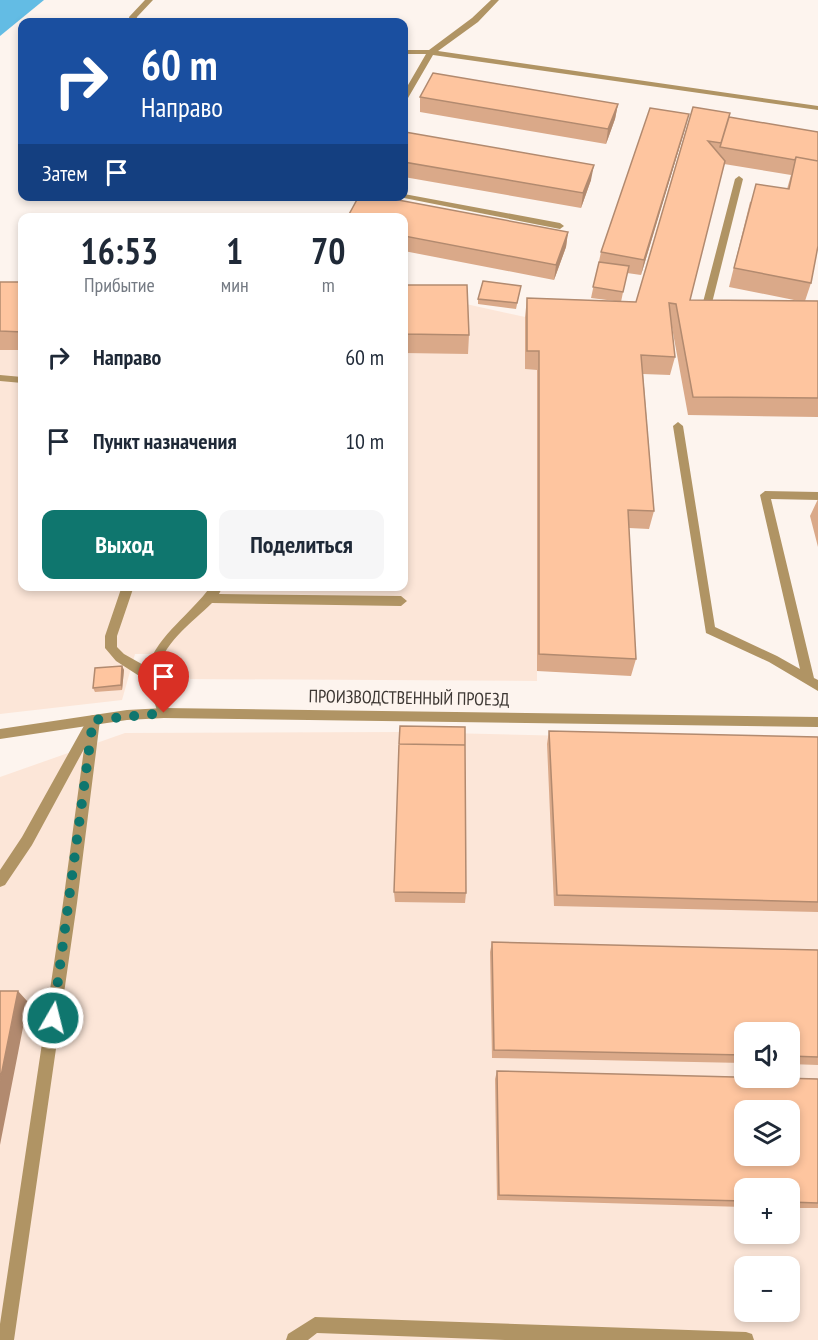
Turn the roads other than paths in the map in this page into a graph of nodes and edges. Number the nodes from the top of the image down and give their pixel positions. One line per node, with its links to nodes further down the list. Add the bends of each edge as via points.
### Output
1 (148, 0): 3 (street)
2 (495, 0): 5 (street)
3 (133, 18)
4 (408, 52): 5 (street)
5 (431, 52): 6 (street); 7 (street)
6 (408, 91)
7 (818, 108)
8 (739, 179): 11 (street, via 706,306)
9 (408, 198): 10 (street)
10 (560, 226)
11 (729, 307)
12 (0, 378): 13 (street)
13 (18, 380)
14 (678, 426): 21 (street, via 710,630)
15 (818, 496): 21 (street, via 765,495)
16 (126, 591): 20 (street, via 111,636 111,648 121,661)
17 (215, 591): 18 (street)
18 (211, 598): 19 (street); 20 (street, via 165,644 155,660)
19 (401, 601)
20 (153, 679): 22 (street)
21 (814, 683)
22 (164, 713): 23 (street, ПРОИЗВОДСТВЕННЫЙ ПРОЕЗД); 24 (street, ПРОИЗВОДСТВЕННЫЙ ПРОЕЗД)
23 (93, 720): 25 (street, ПРОИЗВОДСТВЕННЫЙ ПРОЕЗД); 26 (street, via 27,842); 27 (street)
24 (818, 722)
25 (0, 734)
26 (0, 881)
27 (6, 1340)
28 (294, 1340): 29 (street, via 315,1325)
29 (746, 1340)

